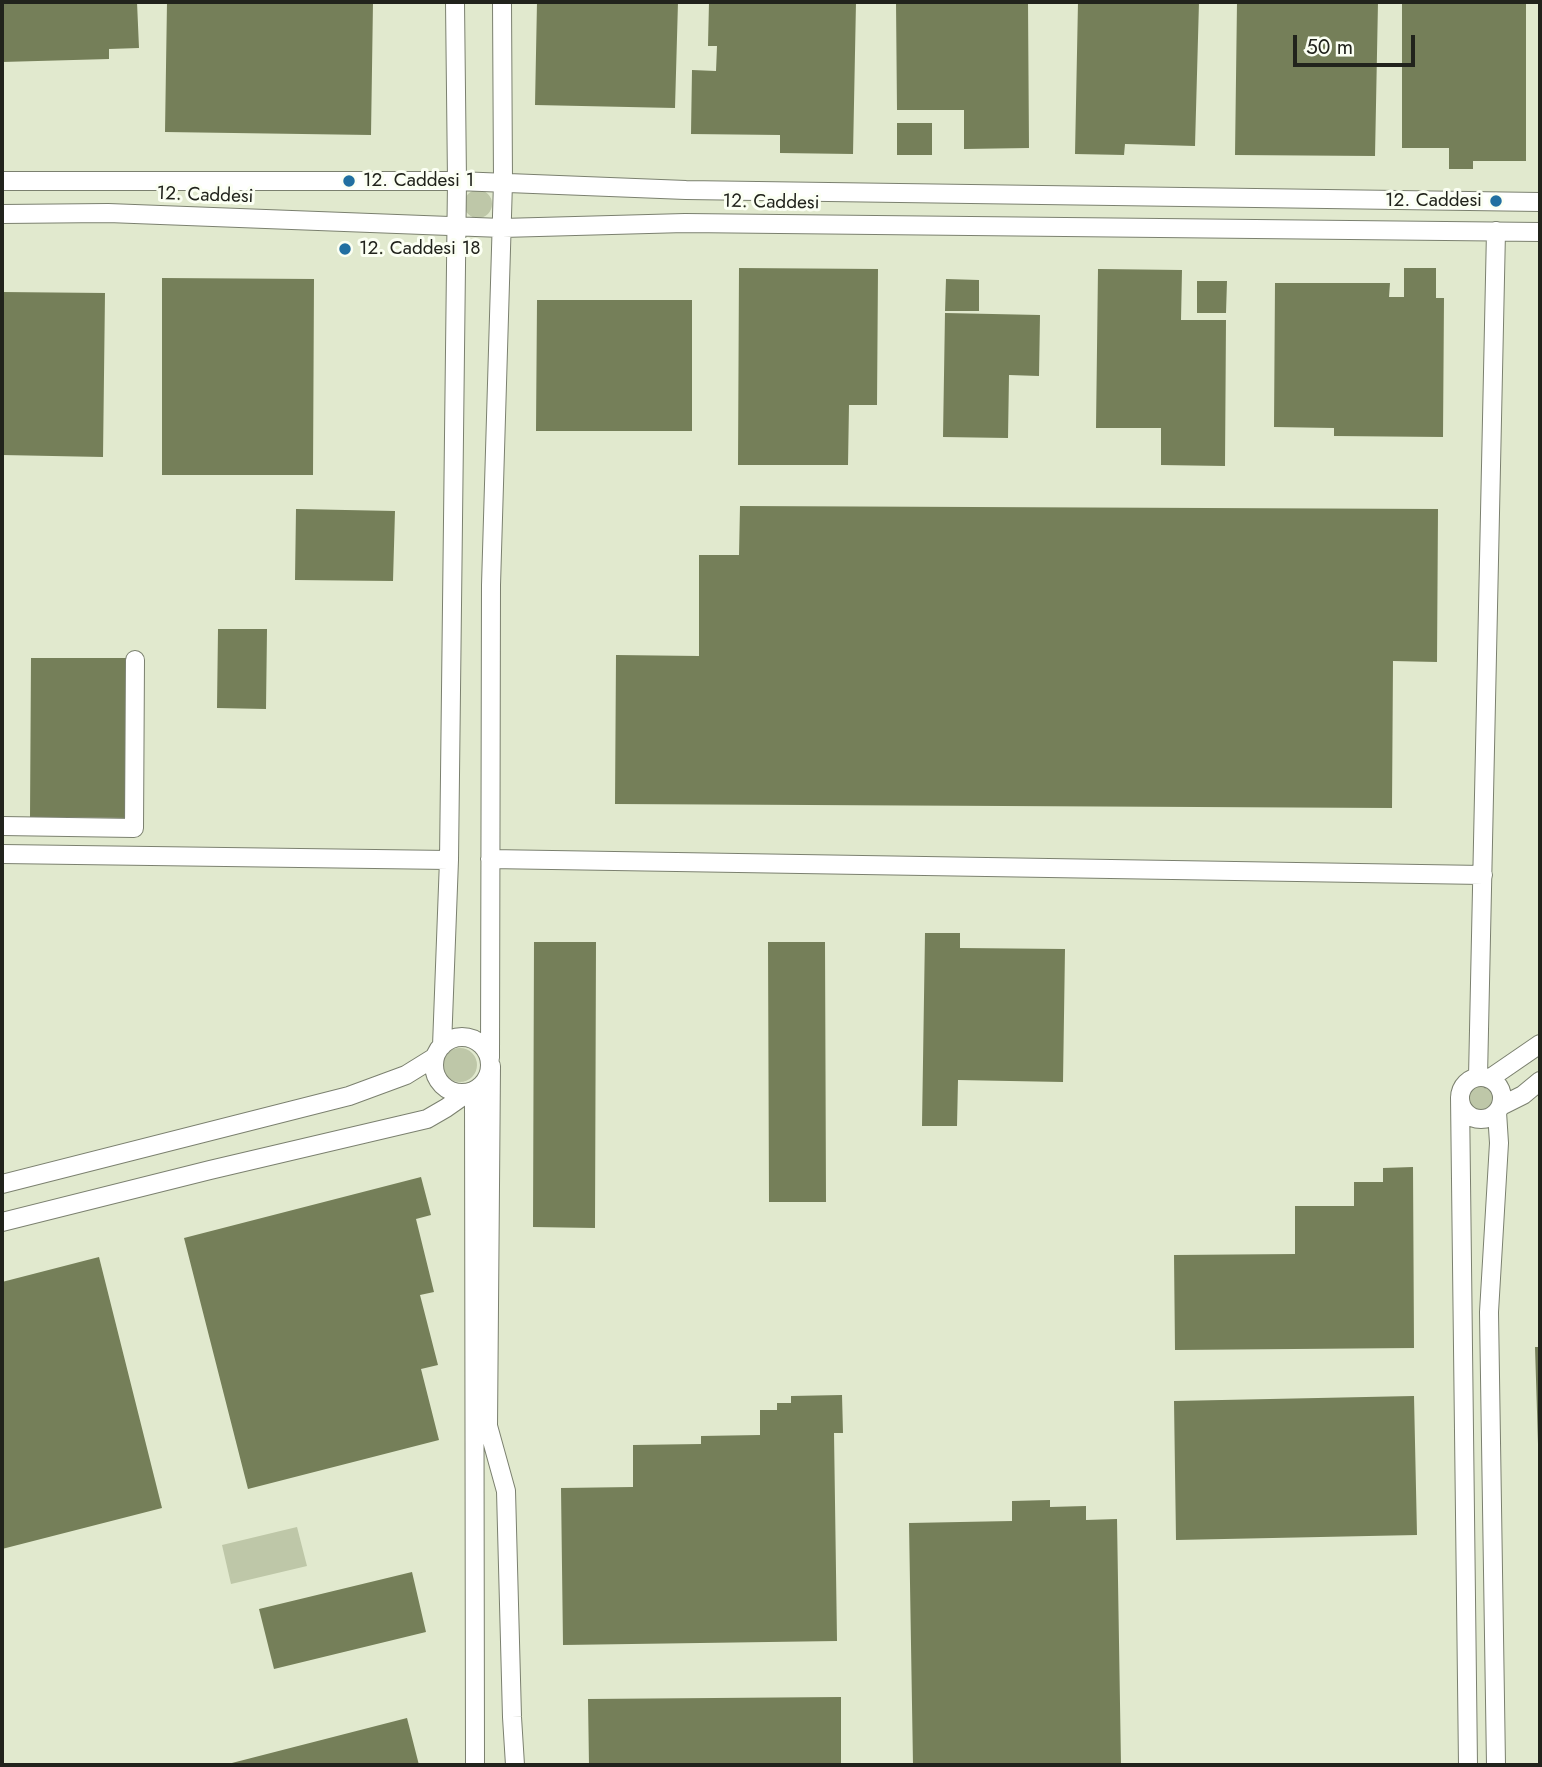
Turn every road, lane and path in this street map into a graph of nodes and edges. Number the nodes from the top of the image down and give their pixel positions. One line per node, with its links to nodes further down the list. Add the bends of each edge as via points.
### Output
1 (455, 2): 4 (street)
2 (502, 2): 5 (street)
3 (2, 181): 4 (street, 12. Caddesi)
4 (457, 181): 5 (street, 12. Caddesi); 8 (street)
5 (503, 182): 6 (street, 12. Caddesi, via 686,190); 9 (street)
6 (1540, 202)
7 (2, 214): 8 (street, 12. Caddesi, via 108,213)
8 (455, 227): 9 (street, 12. Caddesi); 18 (street)
9 (502, 228): 10 (street, 12. Caddesi, via 685,223); 17 (street, via 491,584)
10 (1496, 231): 11 (street, 12. Caddesi); 19 (street)
11 (1540, 232)
12 (135, 660): 14 (street, via 134,828)
13 (2, 826): 14 (street)
14 (103, 828): 16 (street)
15 (2, 854): 16 (street)
16 (104, 855): 18 (street)
17 (490, 859): 19 (street); 22 (street)
18 (449, 860): 21 (street)
19 (1483, 875): 23 (street)
20 (1540, 1044): 23 (street)
21 (438, 1052): 22 (street, via 451,1039 467,1037 481,1044); 25 (street, via 435,1073 443,1087); 28 (street, via 406,1075 349,1096)
22 (490, 1062): 25 (street, via 486,1081); 31 (street, via 488,1426 506,1491)
23 (1483, 1078): 26 (street, via 1471,1079); 27 (street, via 1498,1085)
24 (1540, 1081): 27 (street)
25 (470, 1093): 29 (street, via 427,1119); 30 (street)
26 (1460, 1097): 27 (street, via 1464,1111 1476,1119 1491,1117); 32 (street)
27 (1499, 1109): 33 (street, via 1489,1312)
28 (2, 1184)
29 (2, 1222)
30 (475, 1765)
31 (515, 1765)
32 (1468, 1765)
33 (1496, 1765)

